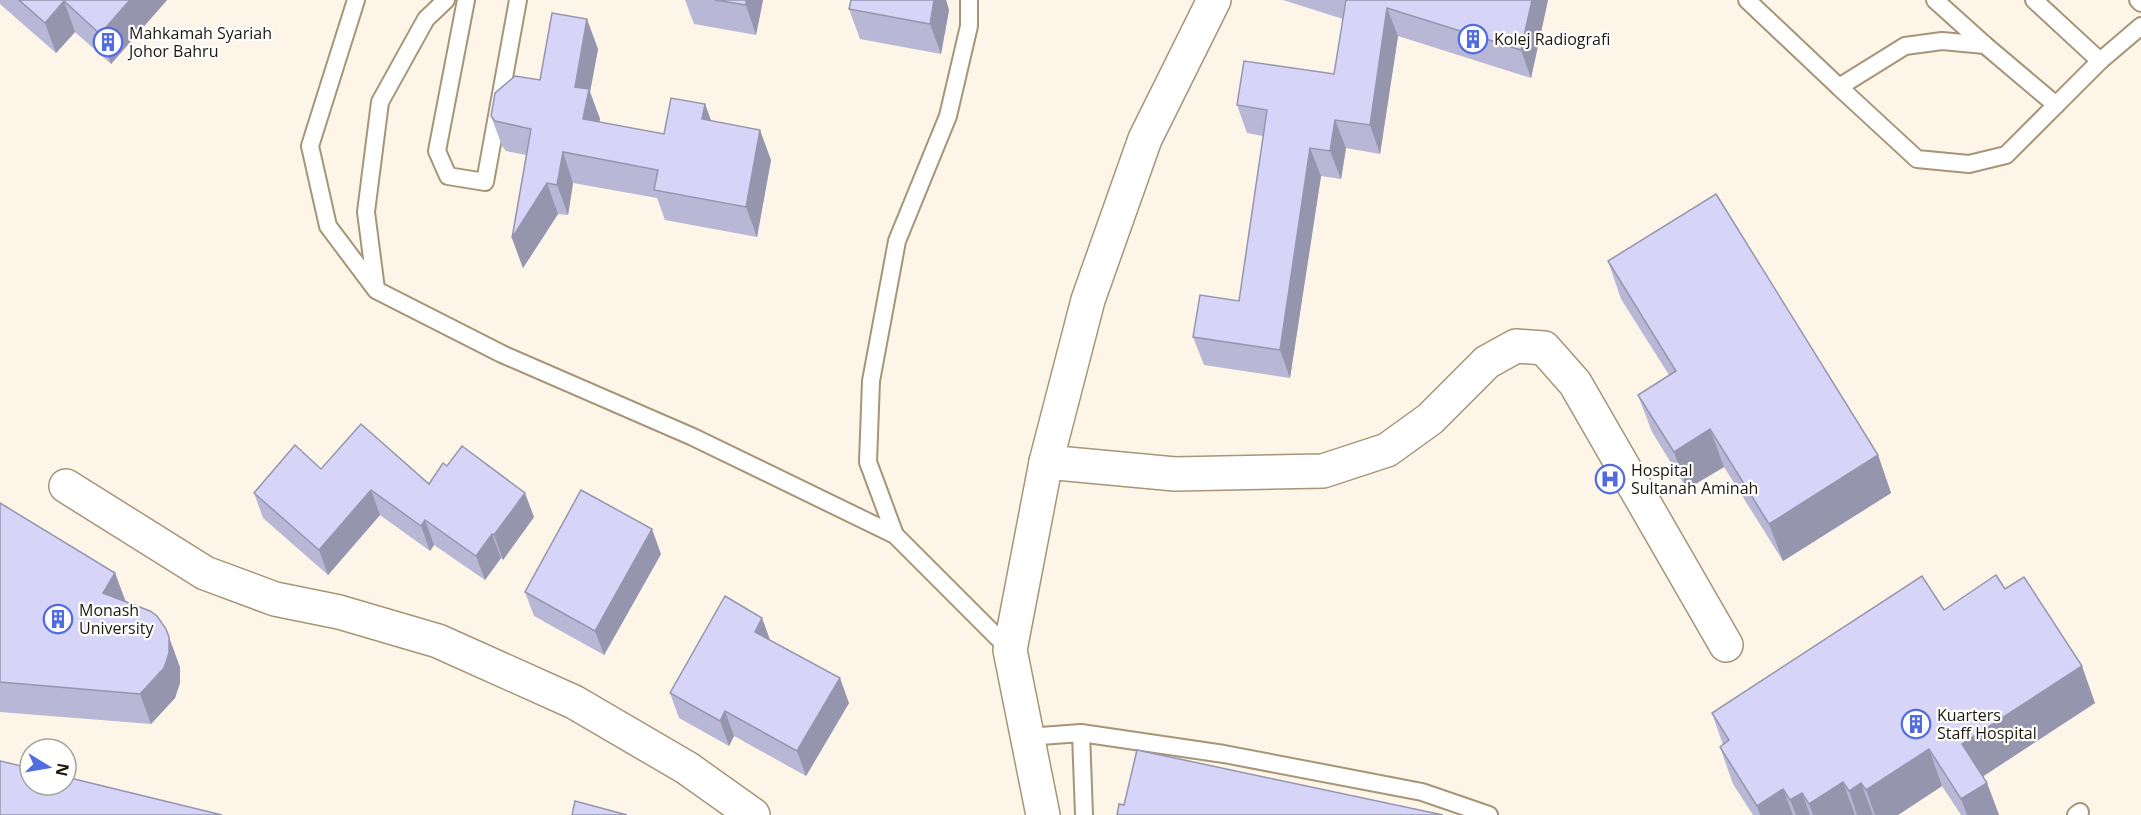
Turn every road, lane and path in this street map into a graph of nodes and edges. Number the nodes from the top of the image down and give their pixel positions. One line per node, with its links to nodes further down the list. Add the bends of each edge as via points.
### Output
1 (356, 0): 15 (lane, via 310,146 328,226)
2 (446, 0): 15 (lane, via 426,19 381,102 366,212)
3 (466, 0): 4 (lane, via 437,151 448,176 485,182)
4 (518, 0)
5 (969, 0): 18 (lane, via 969,26 948,116 897,241 871,381 868,462)
6 (1214, 0): 16 (street, via 1145,139 1088,300)
7 (1747, 0): 13 (lane)
8 (1935, 0): 11 (lane)
9 (2034, 0): 12 (lane)
10 (2141, 26): 12 (lane)
11 (1985, 45): 13 (lane, via 1942,41 1905,46); 14 (lane)
12 (2100, 61): 14 (lane)
13 (1839, 87): 14 (lane, via 1917,159 1969,164 2006,154)
14 (2056, 105)
15 (376, 290): 18 (lane, via 501,354 693,437)
16 (1046, 462): 19 (street, via 1175,474 1323,471 1387,450 1430,419 1487,362 1516,346 1544,348 1575,383); 20 (street)
17 (66, 486): 23 (street, via 205,573 275,599 339,612 438,641 574,702 687,768)
18 (895, 535): 20 (lane)
19 (1726, 645)
20 (1010, 650): 22 (street)
21 (1081, 733): 22 (lane); 25 (lane); 26 (lane, via 1224,754 1422,792)
22 (1027, 737): 24 (street)
23 (753, 815)
24 (1043, 815)
25 (1084, 815)
26 (1489, 815)

